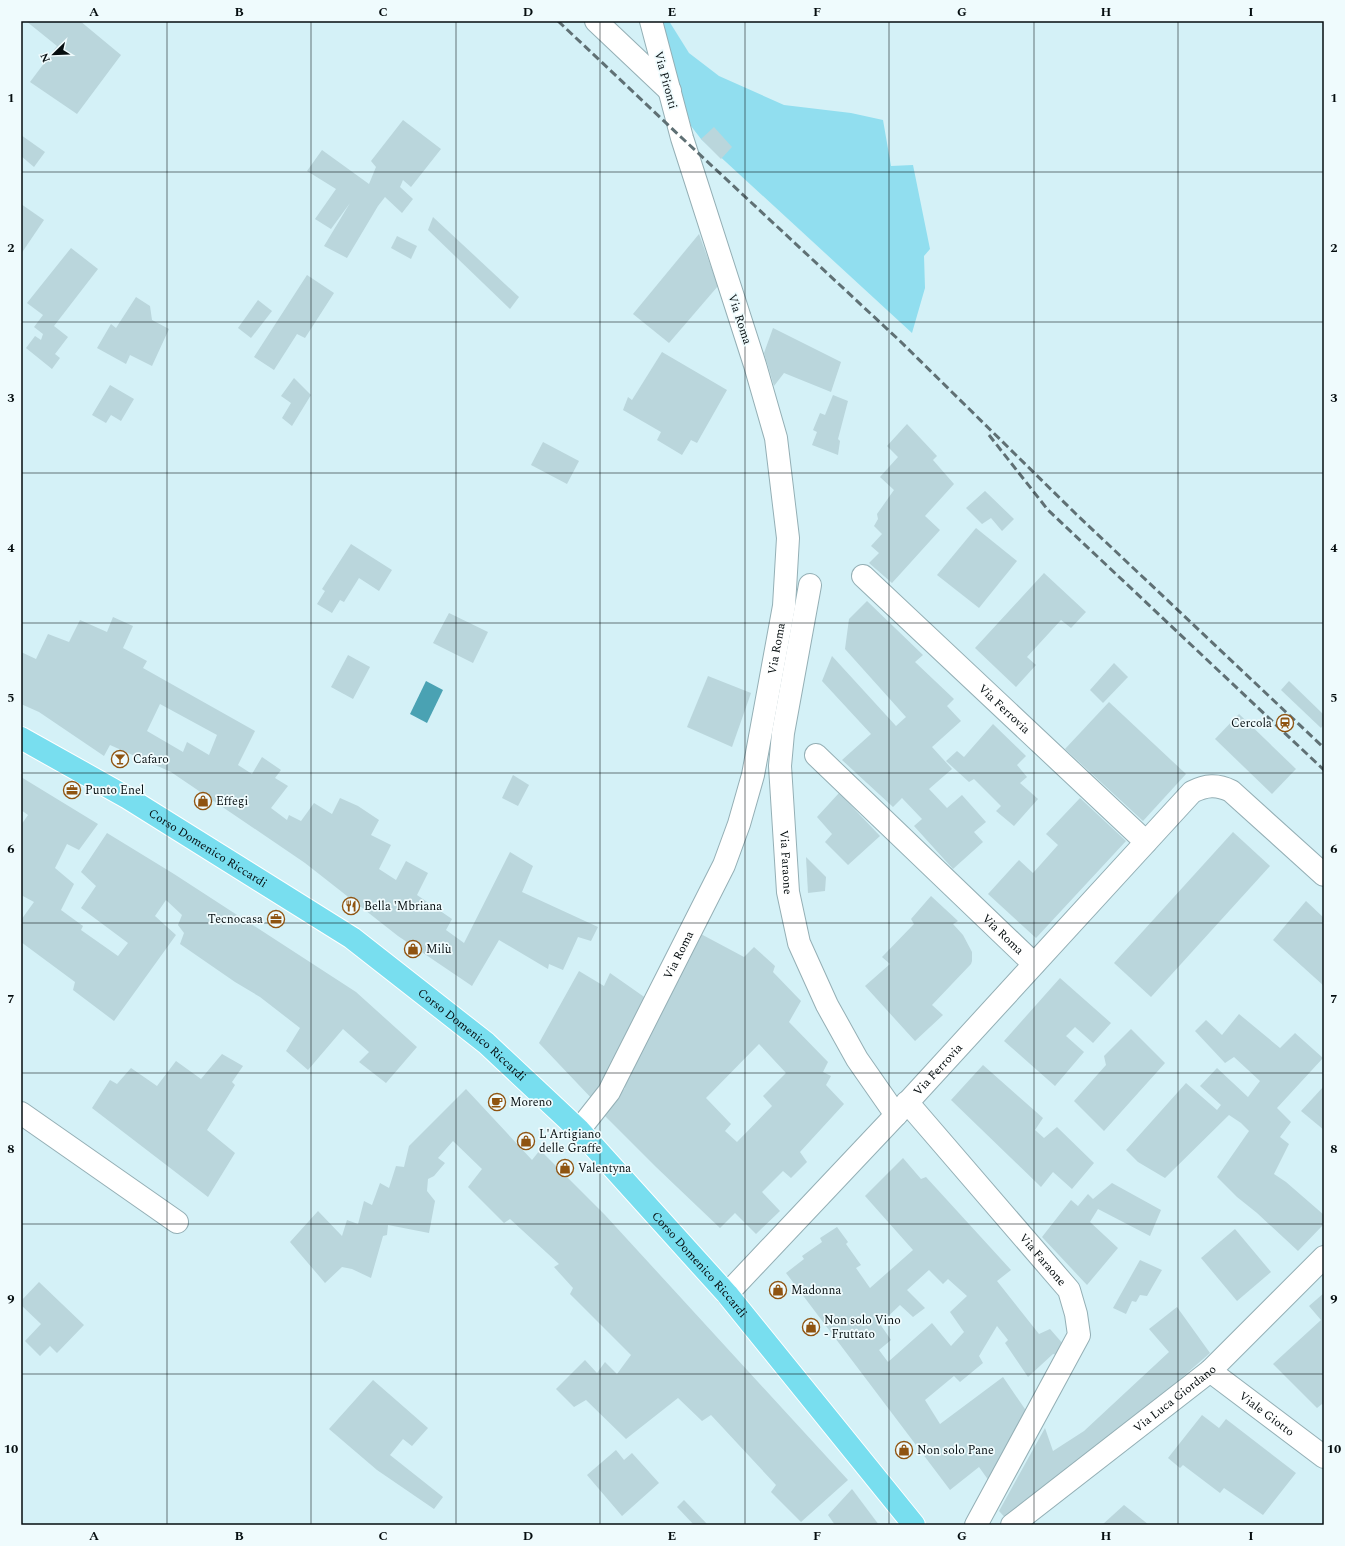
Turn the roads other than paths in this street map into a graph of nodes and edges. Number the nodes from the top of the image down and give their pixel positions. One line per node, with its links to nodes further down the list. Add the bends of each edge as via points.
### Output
1 (596, 21): 3 (street)
2 (651, 21): 3 (street, Via Pironti)
3 (670, 91): 4 (street, Via Pironti)
4 (682, 138): 14 (street, Via Roma, via 776,438 788,538 784,606 753,775 724,866 609,1092)
5 (863, 576): 9 (street, Via Ferrovia)
6 (810, 585): 12 (street, Via Faraone, via 783,733 780,766 788,892 799,943 827,1005 857,1059)
7 (21, 738): 14 (main road, Corso Domenico Riccardi, via 128,798 352,938 486,1043)
8 (816, 755): 11 (street, Via Roma)
9 (1146, 842): 10 (street, Via Ferrovia, via 1192,792 1211,785 1222,787 1231,791); 11 (street, Via Ferrovia)
10 (1324, 875)
11 (1034, 964): 12 (street, Via Ferrovia)
12 (902, 1109): 17 (street, Via Ferrovia); 21 (street, Via Faraone, via 1069,1290 1076,1314 1079,1335)
13 (21, 1113): 15 (street)
14 (579, 1130): 17 (main road, Corso Domenico Riccardi)
15 (177, 1222)
16 (1324, 1257): 18 (street, Via Luca Giordano)
17 (727, 1294): 20 (main road, Corso Domenico Riccardi)
18 (1210, 1371): 19 (street, Viale Giotto); 22 (street, Via Luca Giordano)
19 (1324, 1458)
20 (914, 1525)
21 (976, 1525)
22 (1012, 1525)

